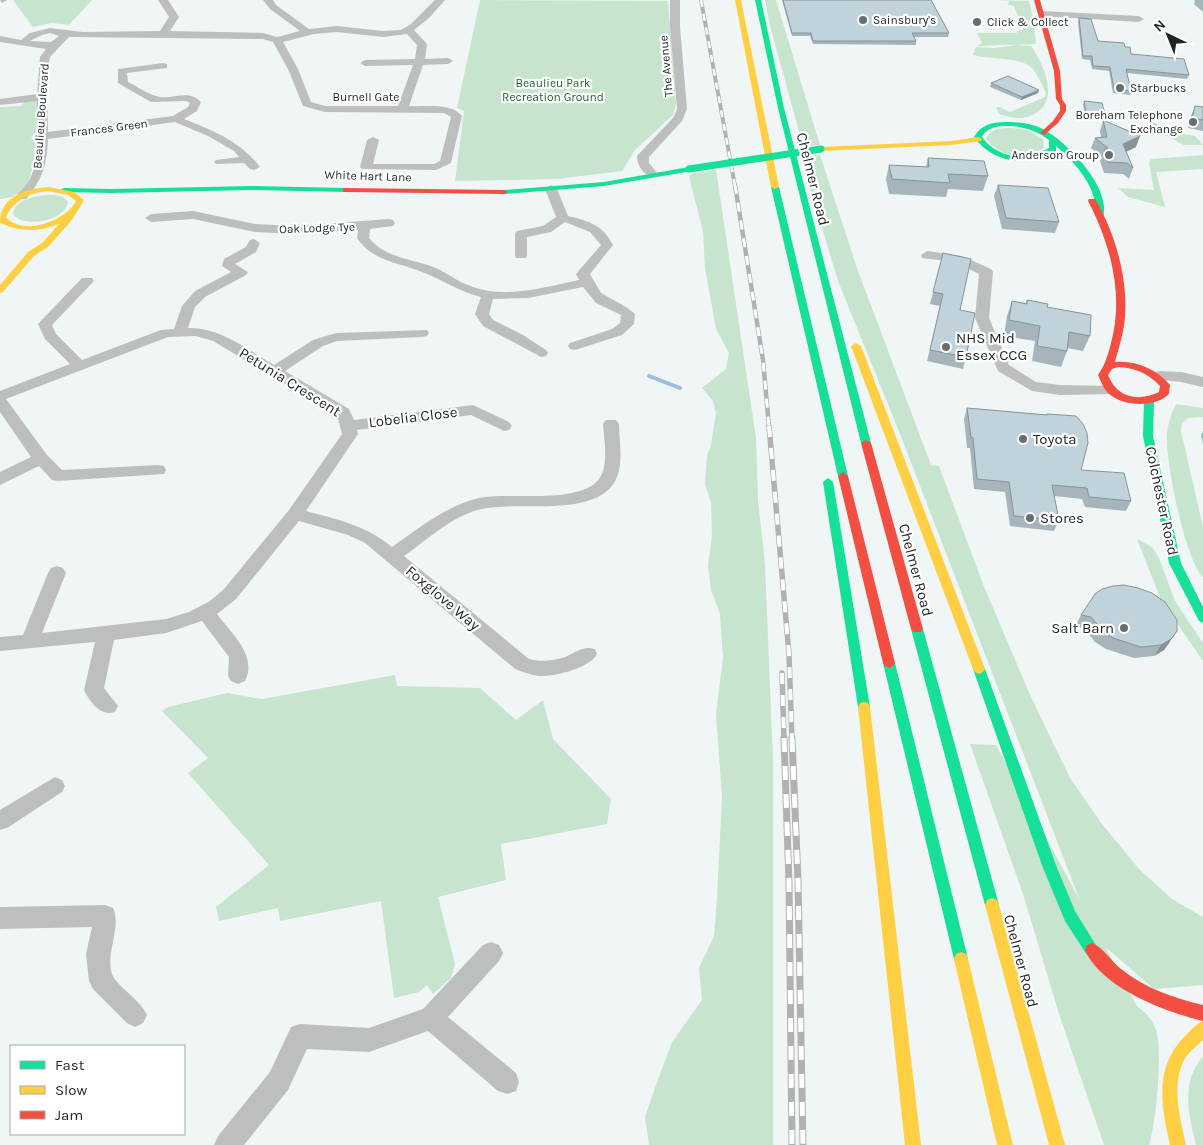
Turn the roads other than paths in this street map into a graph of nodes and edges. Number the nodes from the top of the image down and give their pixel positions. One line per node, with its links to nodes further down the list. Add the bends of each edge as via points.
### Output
1 (163, 0): 13 (street, via 174,17)
2 (268, 0): 11 (street)
3 (440, 0): 10 (street)
4 (675, 0): 40 (street, The Avenue, via 682,108 678,119 643,156 643,163)
5 (738, 0): 60 (main road, via 757,108)
6 (758, 0): 59 (main road, Chelmer Road, via 780,108)
7 (1037, 0): 8 (main road)
8 (1042, 14): 9 (street, via 1123,16); 24 (main road, via 1057,71)
9 (1139, 20)
10 (408, 31): 11 (street, via 393,36 340,29); 20 (street, via 422,44)
11 (308, 33): 16 (street)
12 (33, 34): 14 (street, via 51,31); 15 (street); 17 (street, via 26,39)
13 (163, 34): 14 (street); 16 (street, via 263,36)
14 (60, 39): 17 (street, via 41,46); 18 (street, Beaulieu Boulevard)
15 (0, 40): 17 (street)
16 (276, 40): 26 (street, Burnell Gate, via 293,69 307,104 325,109)
17 (28, 44): 18 (street, Beaulieu Boulevard)
18 (45, 56): 23 (street, Beaulieu Boulevard)
19 (448, 61): 20 (street)
20 (419, 62): 21 (street); 26 (street)
21 (365, 63)
22 (163, 66): 27 (street, Frances Green, via 122,72 123,83 155,100 188,98 196,102 193,109)
23 (41, 97): 25 (street); 29 (street, Beaulieu Boulevard)
24 (1059, 99): 28 (main road, via 1044,114 1028,123); 30 (main road, via 1063,111)
25 (0, 102)
26 (402, 110): 32 (street, Burnell Gate, via 444,110 457,116 445,163 436,167 366,167)
27 (176, 119): 29 (street, Frances Green); 36 (street, Frances Green, via 212,134 251,163)
28 (1013, 124): 30 (main road); 31 (main road, via 985,128 979,132)
29 (42, 136): 41 (street, Beaulieu Boulevard)
30 (1048, 137): 35 (main road, via 1054,147); 48 (main road, via 1091,180 1100,200)
31 (978, 139): 33 (main road, White Hart Lane); 34 (main road, via 986,148)
32 (373, 140)
33 (916, 145): 34 (main road, White Hart Lane); 38 (main road, White Hart Lane, bridge, via 821,149)
34 (1001, 155): 35 (main road, White Hart Lane)
35 (1036, 158): 37 (main road)
36 (220, 162)
37 (1055, 163)
38 (689, 169): 40 (main road, White Hart Lane); 42 (main road, White Hart Lane)
39 (1067, 169): 48 (main road, via 1084,186)
40 (651, 173): 42 (main road, White Hart Lane)
41 (38, 176): 44 (street, Beaulieu Boulevard); 46 (street, Beaulieu Boulevard, via 30,188)
42 (591, 184): 43 (main road, White Hart Lane)
43 (551, 189): 45 (main road, White Hart Lane, via 476,193 225,187); 50 (street)
44 (58, 190): 45 (main road, White Hart Lane); 46 (main road, White Hart Lane, via 38,191); 47 (main road, via 74,193 79,198 80,204)
45 (143, 191): 47 (main road, White Hart Lane, via 93,203)
46 (11, 200): 51 (main road, via 1,214)
47 (74, 212): 54 (main road, White Hart Lane, via 46,225); 56 (main road, via 45,245)
48 (1100, 215): 67 (main road, via 1116,264 1121,311)
49 (151, 218): 53 (street, Oak Lodge Tye, via 193,215 255,228 294,230)
50 (563, 218): 57 (street, via 547,229 521,234); 62 (street, via 592,227 603,235 607,245 583,274)
51 (4, 222): 54 (main road)
52 (389, 223): 53 (street)
53 (363, 226): 64 (street, Oak Lodge Tye, via 363,238 382,255 436,272 470,290)
54 (23, 227): 56 (main road, via 31,236)
55 (254, 243): 65 (street, via 251,249 229,262 229,266 241,272 200,294 189,306)
56 (31, 254): 63 (main road)
57 (521, 255)
58 (927, 255): 77 (street, via 958,258 986,272 982,318 1003,368 1032,386)
59 (819, 264): 107 (main road, via 851,334 955,601 1070,918 1085,942 1122,982 1147,997); 116 (main road, Chelmer Road)
60 (795, 278): 84 (main road); 115 (main road)
61 (87, 281): 71 (street, via 46,324 50,336)
62 (587, 282): 64 (street, Oak Lodge Tye, via 535,292); 68 (street, via 596,299 628,314 627,324 617,332)
63 (0, 290)
64 (488, 294): 69 (street, via 482,314 488,322)
65 (180, 332): 71 (street, Petunia Crescent, via 166,332); 73 (street, Petunia Crescent, via 218,338)
66 (422, 333): 73 (street, via 336,337 318,344)
67 (1116, 334): 70 (main road); 72 (main road)
68 (575, 346)
69 (541, 353)
70 (1130, 357): 72 (main road); 74 (main road)
71 (78, 365): 79 (street, Petunia Crescent)
72 (1106, 369): 77 (street); 78 (main road, via 1103,380)
73 (275, 372): 85 (street, Petunia Crescent, via 344,412)
74 (1162, 380): 75 (street); 76 (street); 82 (main road, via 1164,394)
75 (1203, 382)
76 (1203, 386)
77 (1060, 390): 78 (street)
78 (1111, 391): 80 (main road)
79 (0, 396)
80 (1125, 398): 82 (main road); 87 (main road, Colchester Road)
81 (0, 401): 88 (street)
82 (1149, 402): 87 (main road, Colchester Road)
83 (611, 424): 93 (street, via 609,476 588,496 568,500 506,500 478,504 450,517)
84 (818, 424)
85 (348, 426): 86 (street, Lobelia Close, via 473,410); 92 (street, Petunia Crescent, via 350,434)
86 (504, 426)
87 (1148, 436): 96 (main road, Colchester Road, via 1175,564)
88 (41, 460): 89 (street, via 58,476); 91 (street)
89 (158, 470)
90 (826, 473): 114 (main road, via 864,706)
91 (0, 479)
92 (295, 514): 93 (street, Foxglove Way, via 361,534); 95 (street, Petunia Crescent, via 224,601)
93 (392, 556): 100 (street, Foxglove Way, via 529,668 563,665)
94 (57, 573): 98 (street)
95 (206, 613): 97 (street, Petunia Crescent, via 166,626); 101 (street, via 238,655)
96 (1203, 618)
97 (106, 634): 98 (street, Petunia Crescent); 102 (street, via 94,690)
98 (30, 642): 99 (street, Petunia Crescent)
99 (0, 644)
100 (588, 654)
101 (238, 676)
102 (108, 706)
103 (54, 786): 104 (street)
104 (0, 822)
105 (0, 918): 108 (street, via 105,916 98,954 101,981)
106 (491, 953): 109 (street)
107 (1203, 1013)
108 (135, 1015)
109 (431, 1018): 111 (street); 113 (street, via 369,1040 300,1036 279,1081)
110 (1203, 1029): 112 (main road, via 1180,1052 1170,1081)
111 (507, 1082)
112 (1170, 1110): 117 (main road); 118 (main road)
113 (227, 1145)
114 (913, 1145)
115 (1005, 1145)
116 (1056, 1145)
117 (1166, 1145)
118 (1178, 1145)

